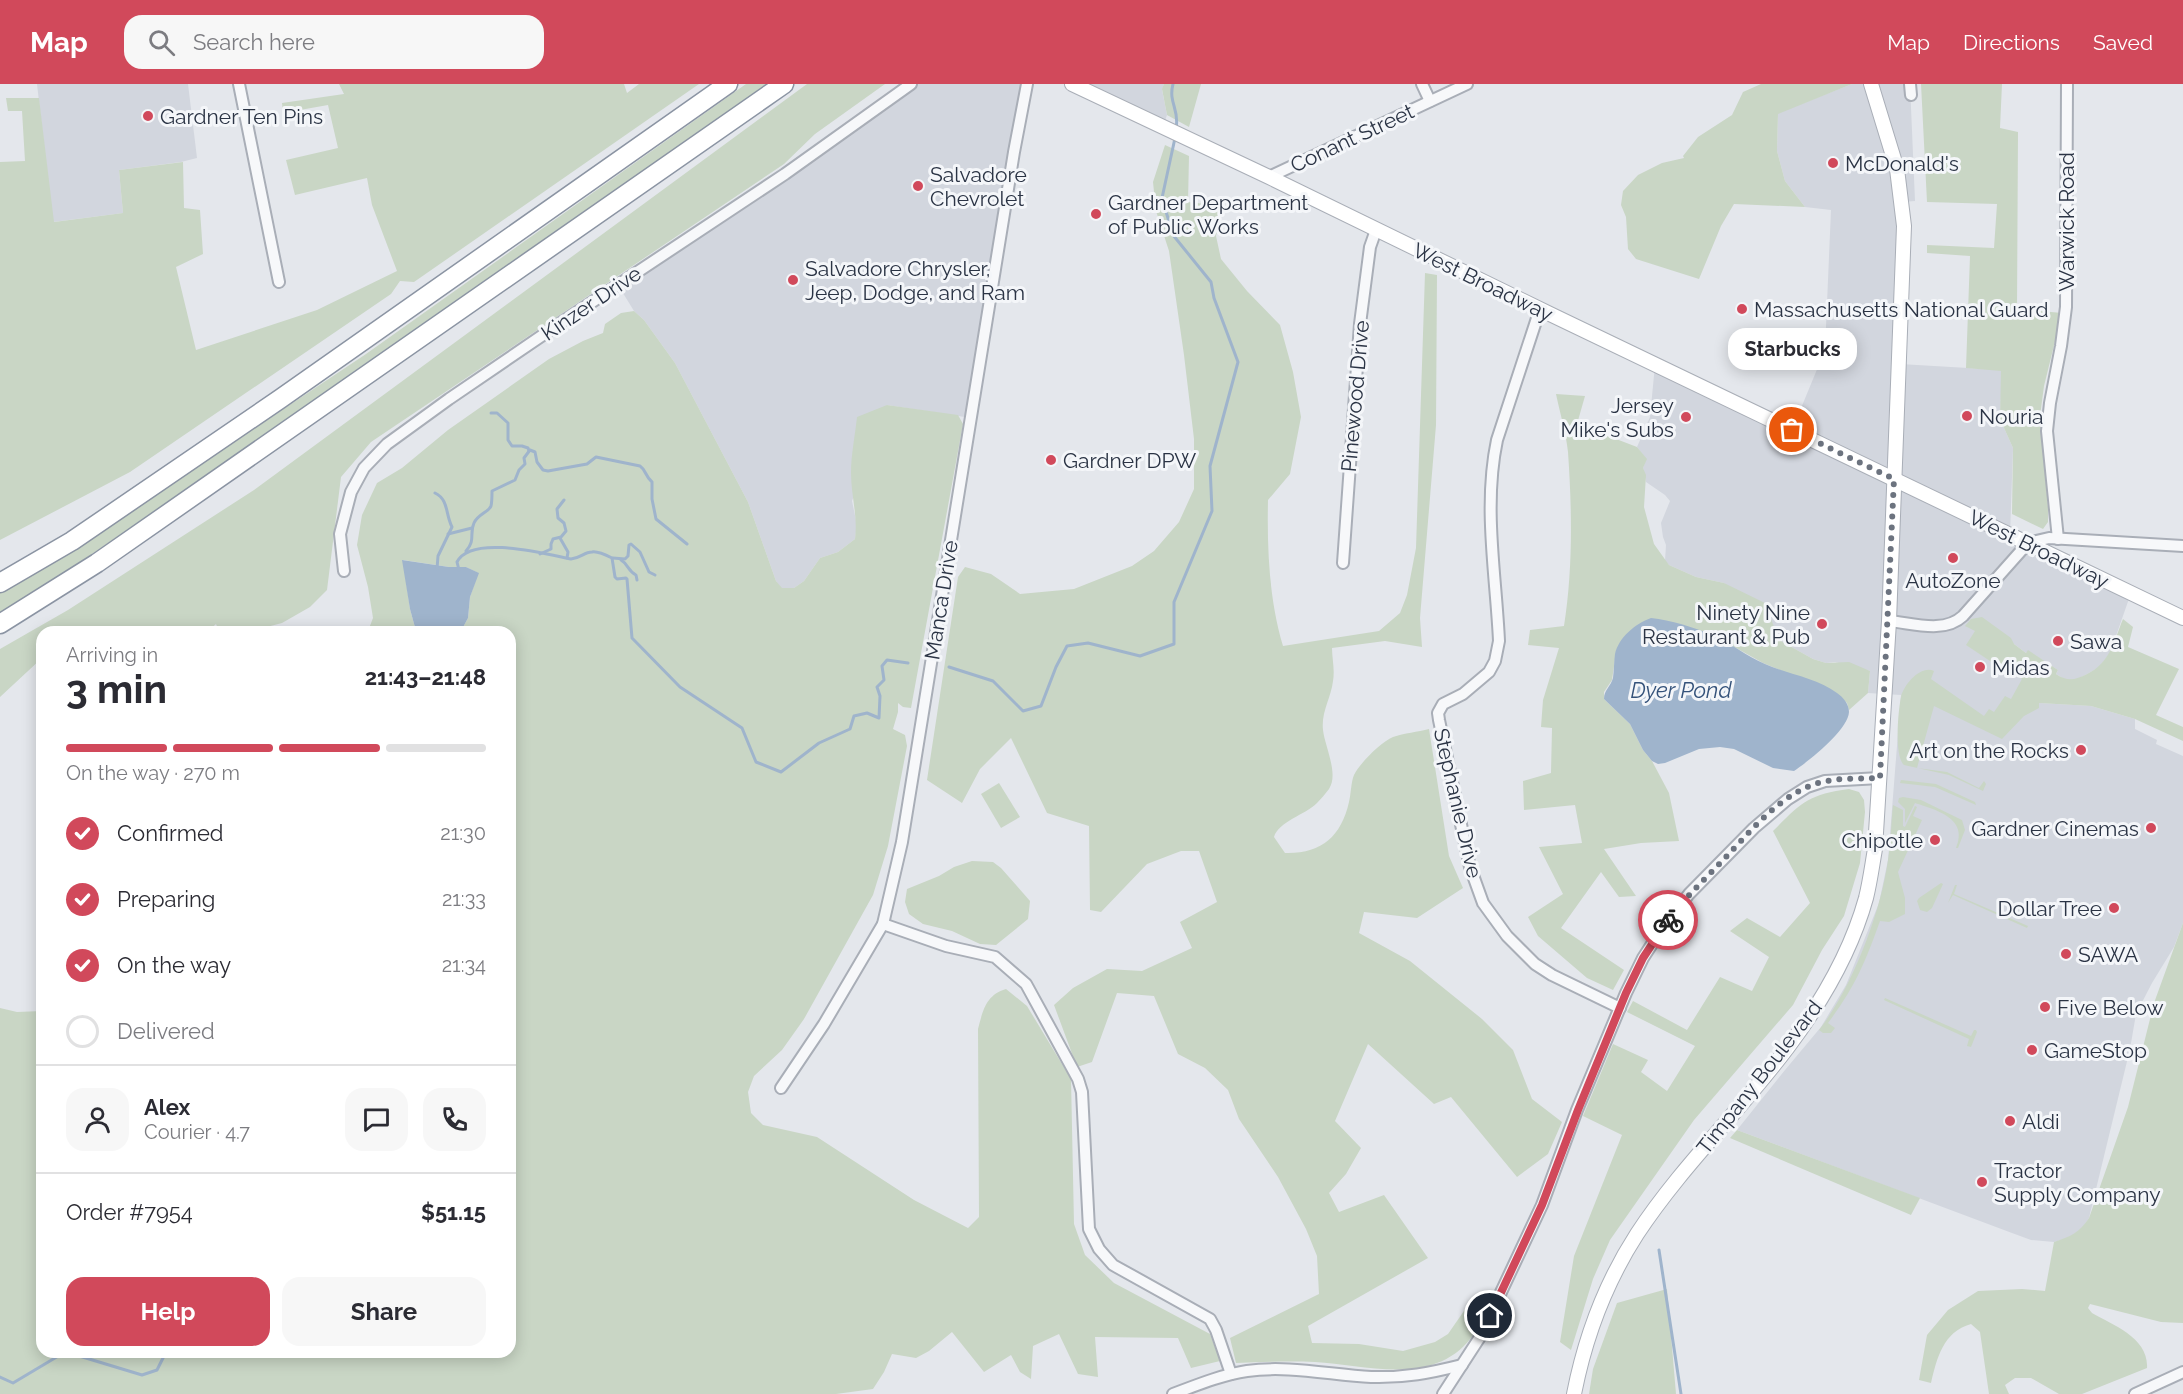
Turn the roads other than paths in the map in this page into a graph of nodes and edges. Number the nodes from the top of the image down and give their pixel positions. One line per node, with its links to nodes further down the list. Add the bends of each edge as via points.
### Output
1 (239, 84): 14 (street)
2 (728, 84): 22 (highway, via 280,399 72,541)
3 (784, 84): 25 (highway, via 107,557)
4 (911, 84): 21 (street, Kinzer Drive, via 387,444 364,468 351,492 340,534)
5 (1027, 84): 27 (street, Manca Drive, via 906,821)
6 (1072, 84): 12 (main road, West Broadway)
7 (1422, 84): 11 (street)
8 (1467, 84): 11 (street, Conant Street)
9 (1871, 84): 16 (main road, via 1893,152 1903,206)
10 (2067, 84): 17 (street, Warwick Road, via 2066,307 2047,431)
11 (1430, 100): 12 (street, Conant Street)
12 (1269, 177): 13 (main road, West Broadway)
13 (1376, 230): 15 (main road, West Broadway); 20 (street, Pinewood Drive, via 1370,246 1360,324)
14 (279, 282)
15 (1540, 309): 16 (main road, West Broadway); 28 (street, Stephanie Drive, via 1492,462 1491,521 1499,641 1495,661 1479,682 1443,704 1438,720 1470,867 1483,903 1507,936 1535,964)
16 (1894, 479): 18 (main road, West Broadway); 24 (main road, Timpany Boulevard)
17 (2058, 539): 18 (street); 19 (street)
18 (2028, 543): 23 (main road, West Broadway); 24 (street, via 1955,622 1933,626)
19 (2183, 546)
20 (1343, 563)
21 (344, 571)
22 (0, 583)
23 (2183, 618)
24 (1889, 621): 26 (main road, Timpany Boulevard)
25 (0, 624)
26 (1880, 778): 28 (street, via 1819,783 1769,813 1671,916 1643,958); 35 (main road, Timpany Boulevard, via 1869,883 1839,965 1789,1046 1670,1188 1628,1248 1594,1323)
27 (883, 924): 29 (street, Manca Drive); 32 (street, via 995,957 1026,984 1082,1092 1089,1228 1099,1249 1113,1265 1210,1319)
28 (1620, 1008): 30 (street, via 1542,1205 1480,1337)
29 (781, 1088)
30 (1462, 1365): 32 (street, via 1411,1377 1267,1370); 34 (street)
31 (2183, 1372): 36 (street)
32 (1231, 1374): 33 (street)
33 (1173, 1394)
34 (1443, 1394)
35 (1574, 1394)
36 (2135, 1394)

